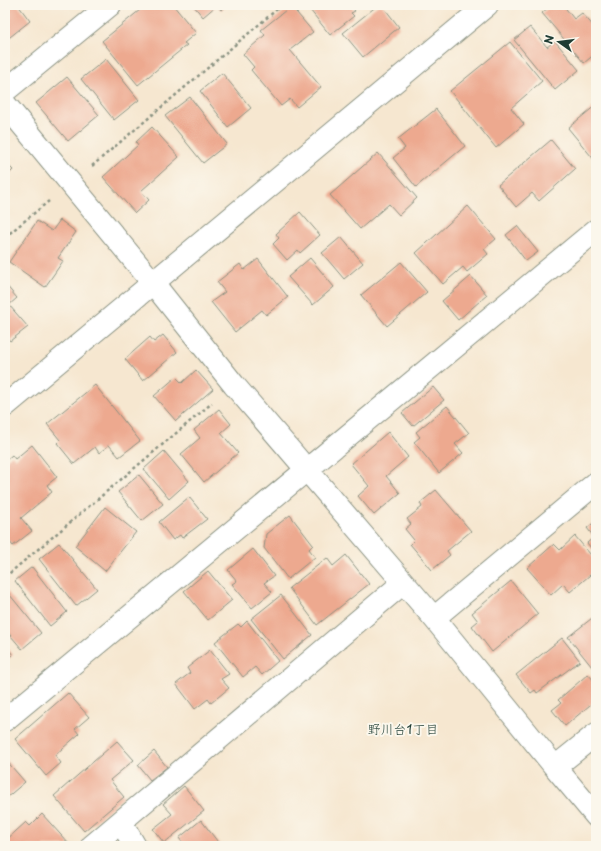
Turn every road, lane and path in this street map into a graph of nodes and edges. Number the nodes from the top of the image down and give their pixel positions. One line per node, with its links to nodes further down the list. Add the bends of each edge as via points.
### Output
1 (110, 5): 4 (street)
2 (282, 5): 6 (path)
3 (487, 5): 9 (street)
4 (5, 92)
5 (5, 104): 6 (street)
6 (71, 184): 8 (path); 9 (street)
7 (596, 230): 12 (street)
8 (5, 237)
9 (154, 283): 10 (street); 11 (street)
10 (234, 385): 12 (street); 14 (path)
11 (5, 406)
12 (307, 470): 15 (street); 17 (street)
13 (596, 483): 16 (street)
14 (5, 577)
15 (403, 583): 16 (street); 21 (street)
16 (434, 618): 19 (street)
17 (5, 720)
18 (596, 734): 19 (street)
19 (555, 767): 20 (street)
20 (596, 816)
21 (120, 822): 22 (street); 23 (street)
22 (92, 846)
23 (135, 846)

